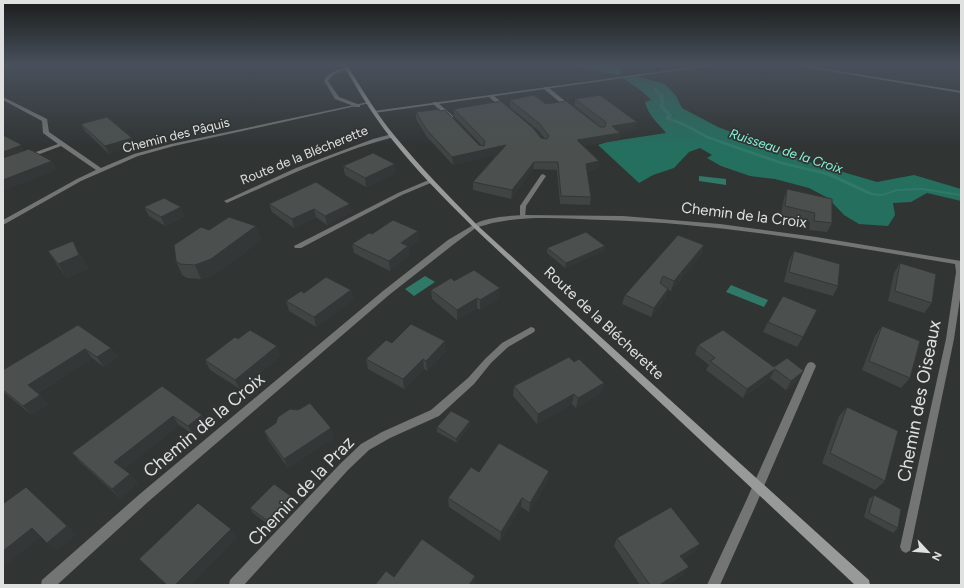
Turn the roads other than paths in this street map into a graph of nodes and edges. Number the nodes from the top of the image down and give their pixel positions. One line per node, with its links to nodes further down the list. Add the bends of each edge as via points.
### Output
1 (333, 92): 9 (street, via 337,98)
2 (362, 92): 8 (main road, Route de la Blécherette)
3 (515, 92): 5 (street)
4 (551, 92): 11 (street)
5 (491, 96): 7 (street); 12 (street)
6 (3, 98): 15 (street, via 45,120 46,133)
7 (435, 103): 10 (street); 13 (street)
8 (368, 104): 9 (street, Chemin des Pâquis); 10 (main road, Route de la Blécherette)
9 (358, 106): 17 (street, Chemin des Pâquis, via 146,152)
10 (374, 112): 14 (main road, Route de la Blécherette)
11 (576, 113)
12 (512, 114)
13 (458, 124)
14 (392, 136): 19 (main road, Route de la Blécherette); 20 (street, Route de la Blécherette, via 292,172)
15 (62, 144): 16 (street); 17 (street)
16 (23, 158)
17 (100, 170): 22 (street, Chemin des Pâquis)
18 (543, 176): 21 (street, via 523,206)
19 (431, 181): 23 (main road, Route de la Blécherette); 24 (street)
20 (227, 201)
21 (522, 217): 23 (street, Chemin de la Croix, via 499,218); 25 (street, Chemin de la Croix, via 623,218 700,224 774,233)
22 (3, 223)
23 (475, 226): 28 (main road, Route de la Blécherette); 30 (street, Chemin de la Croix, via 386,293 145,497)
24 (298, 246)
25 (959, 263): 29 (street, Chemin des Oiseaux, via 960,272 950,339)
26 (531, 330): 31 (street, Chemin de la Praz, via 505,345 470,382 435,413 366,447 344,467)
27 (811, 366): 28 (street)
28 (757, 487): 32 (street); 33 (main road, Route de la Blécherette)
29 (906, 547)
30 (47, 585)
31 (235, 585)
32 (713, 585)
33 (864, 585)

